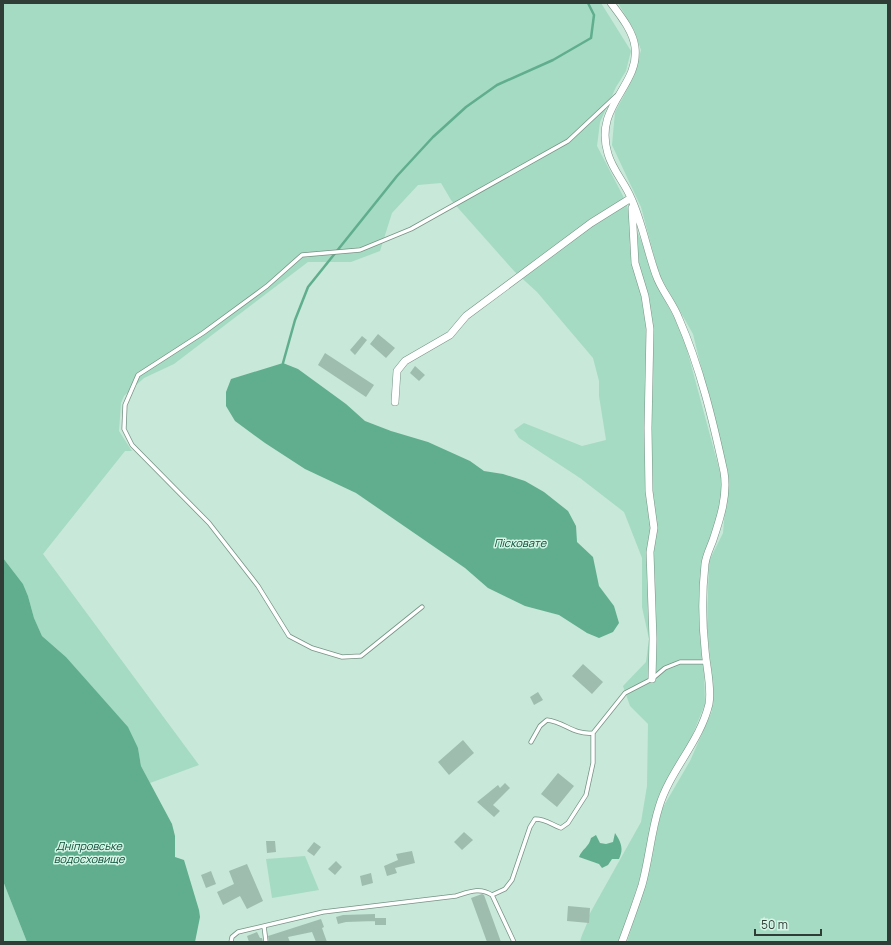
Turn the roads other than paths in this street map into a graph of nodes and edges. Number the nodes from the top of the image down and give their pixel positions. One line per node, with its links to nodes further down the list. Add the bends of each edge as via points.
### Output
1 (611, 3): 2 (street, via 635,44 632,72)
2 (620, 92): 3 (street, via 607,116 605,141 616,173); 5 (lane, via 568,141 411,229 360,250 302,255 267,286 203,333 138,375 125,405 124,429 132,445 209,523 258,586 289,636 312,648 342,657 361,656)
3 (631, 198): 4 (street, via 592,223 466,316 450,335 404,361 397,370); 6 (street, via 656,278 678,316 689,343 724,475 725,495 720,521 706,561 702,606); 7 (street, via 635,263 645,296 650,330 649,491 654,528 650,552)
4 (395, 402)
5 (422, 607)
6 (706, 662): 7 (lane, via 680,662 665,668); 15 (street, via 709,703 692,746 659,806 642,885)
7 (652, 679): 8 (lane, via 624,693)
8 (593, 733): 9 (lane, via 582,734 556,721 547,720 540,726); 10 (lane, via 593,763 586,795 562,828 552,826 544,819 535,819 512,880 505,889)
9 (531, 742)
10 (492, 895): 11 (lane, via 486,891 475,890 456,896 323,912); 14 (lane)
11 (264, 926): 12 (lane, via 238,932 232,937); 13 (lane)
12 (231, 942)
13 (266, 942)
14 (514, 942)
15 (622, 942)

